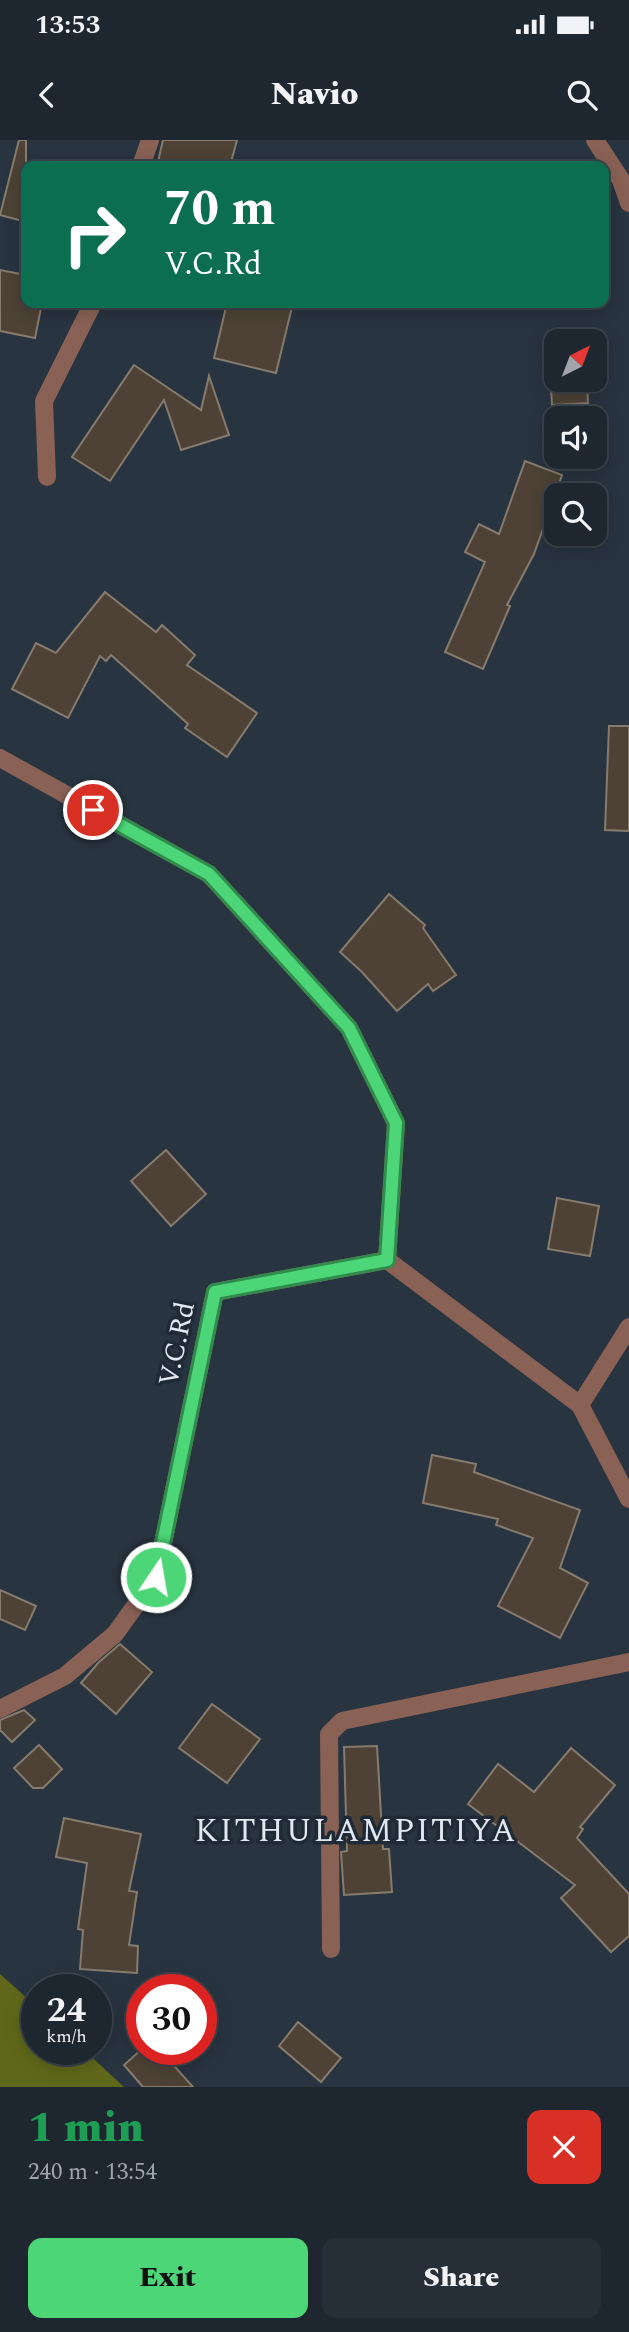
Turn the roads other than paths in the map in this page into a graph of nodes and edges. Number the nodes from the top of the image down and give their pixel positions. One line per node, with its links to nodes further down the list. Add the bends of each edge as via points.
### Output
1 (150, 140): 3 (street)
2 (595, 140): 4 (street)
3 (143, 161)
4 (625, 175): 5 (street)
5 (629, 203)
6 (90, 308): 7 (street, via 44,401)
7 (47, 477)
8 (0, 758): 9 (street, via 209,874 349,1028 396,1123)
9 (387, 1260): 11 (street); 14 (street, V.C.Rd, via 215,1292 156,1577 115,1634 65,1676)
10 (629, 1327): 11 (street)
11 (580, 1405): 12 (street)
12 (629, 1499)
13 (629, 1662): 15 (street, via 342,1721 329,1734)
14 (0, 1709)
15 (331, 1949)

